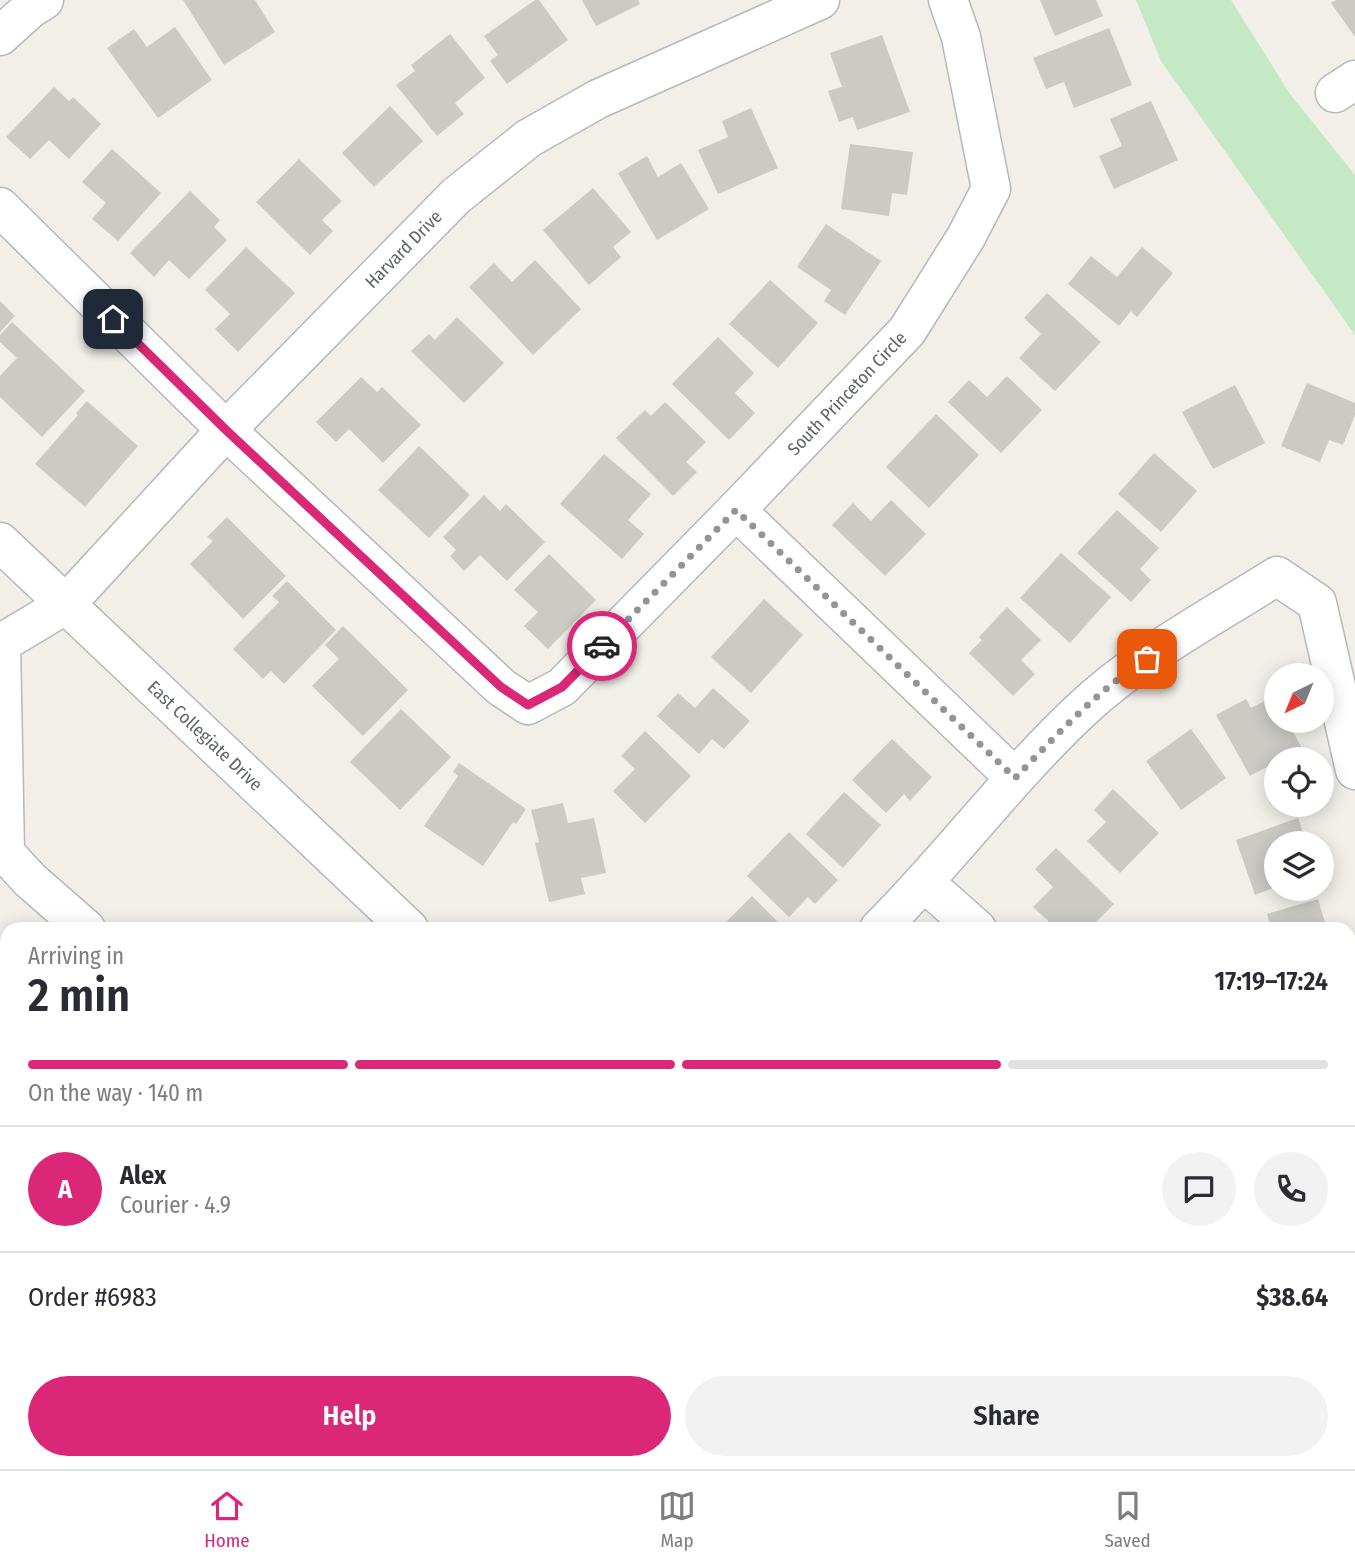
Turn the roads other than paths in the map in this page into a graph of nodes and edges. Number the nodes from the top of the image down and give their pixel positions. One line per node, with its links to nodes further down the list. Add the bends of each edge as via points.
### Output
1 (44, 0): 4 (street)
2 (820, 0): 6 (street, Harvard Drive, via 598,99 529,138 456,196)
3 (948, 0): 7 (street, South Princeton Circle, via 961,37 991,189 907,331)
4 (0, 36)
5 (0, 207): 6 (street)
6 (226, 430): 7 (street, South Princeton Circle, via 501,687 528,705 562,687); 9 (street, Harvard Drive)
7 (736, 510): 12 (street)
8 (0, 542): 9 (street, East Collegiate Drive)
9 (65, 605): 10 (street, Harvard Drive); 15 (street, East Collegiate Drive)
10 (1, 644): 14 (street, via 5,853)
11 (1355, 770): 12 (street, via 1317,603 1277,576 1125,673 1081,710)
12 (1015, 778): 13 (street)
13 (925, 883): 16 (street); 17 (street)
14 (78, 922)
15 (403, 922)
16 (886, 922)
17 (969, 922)

